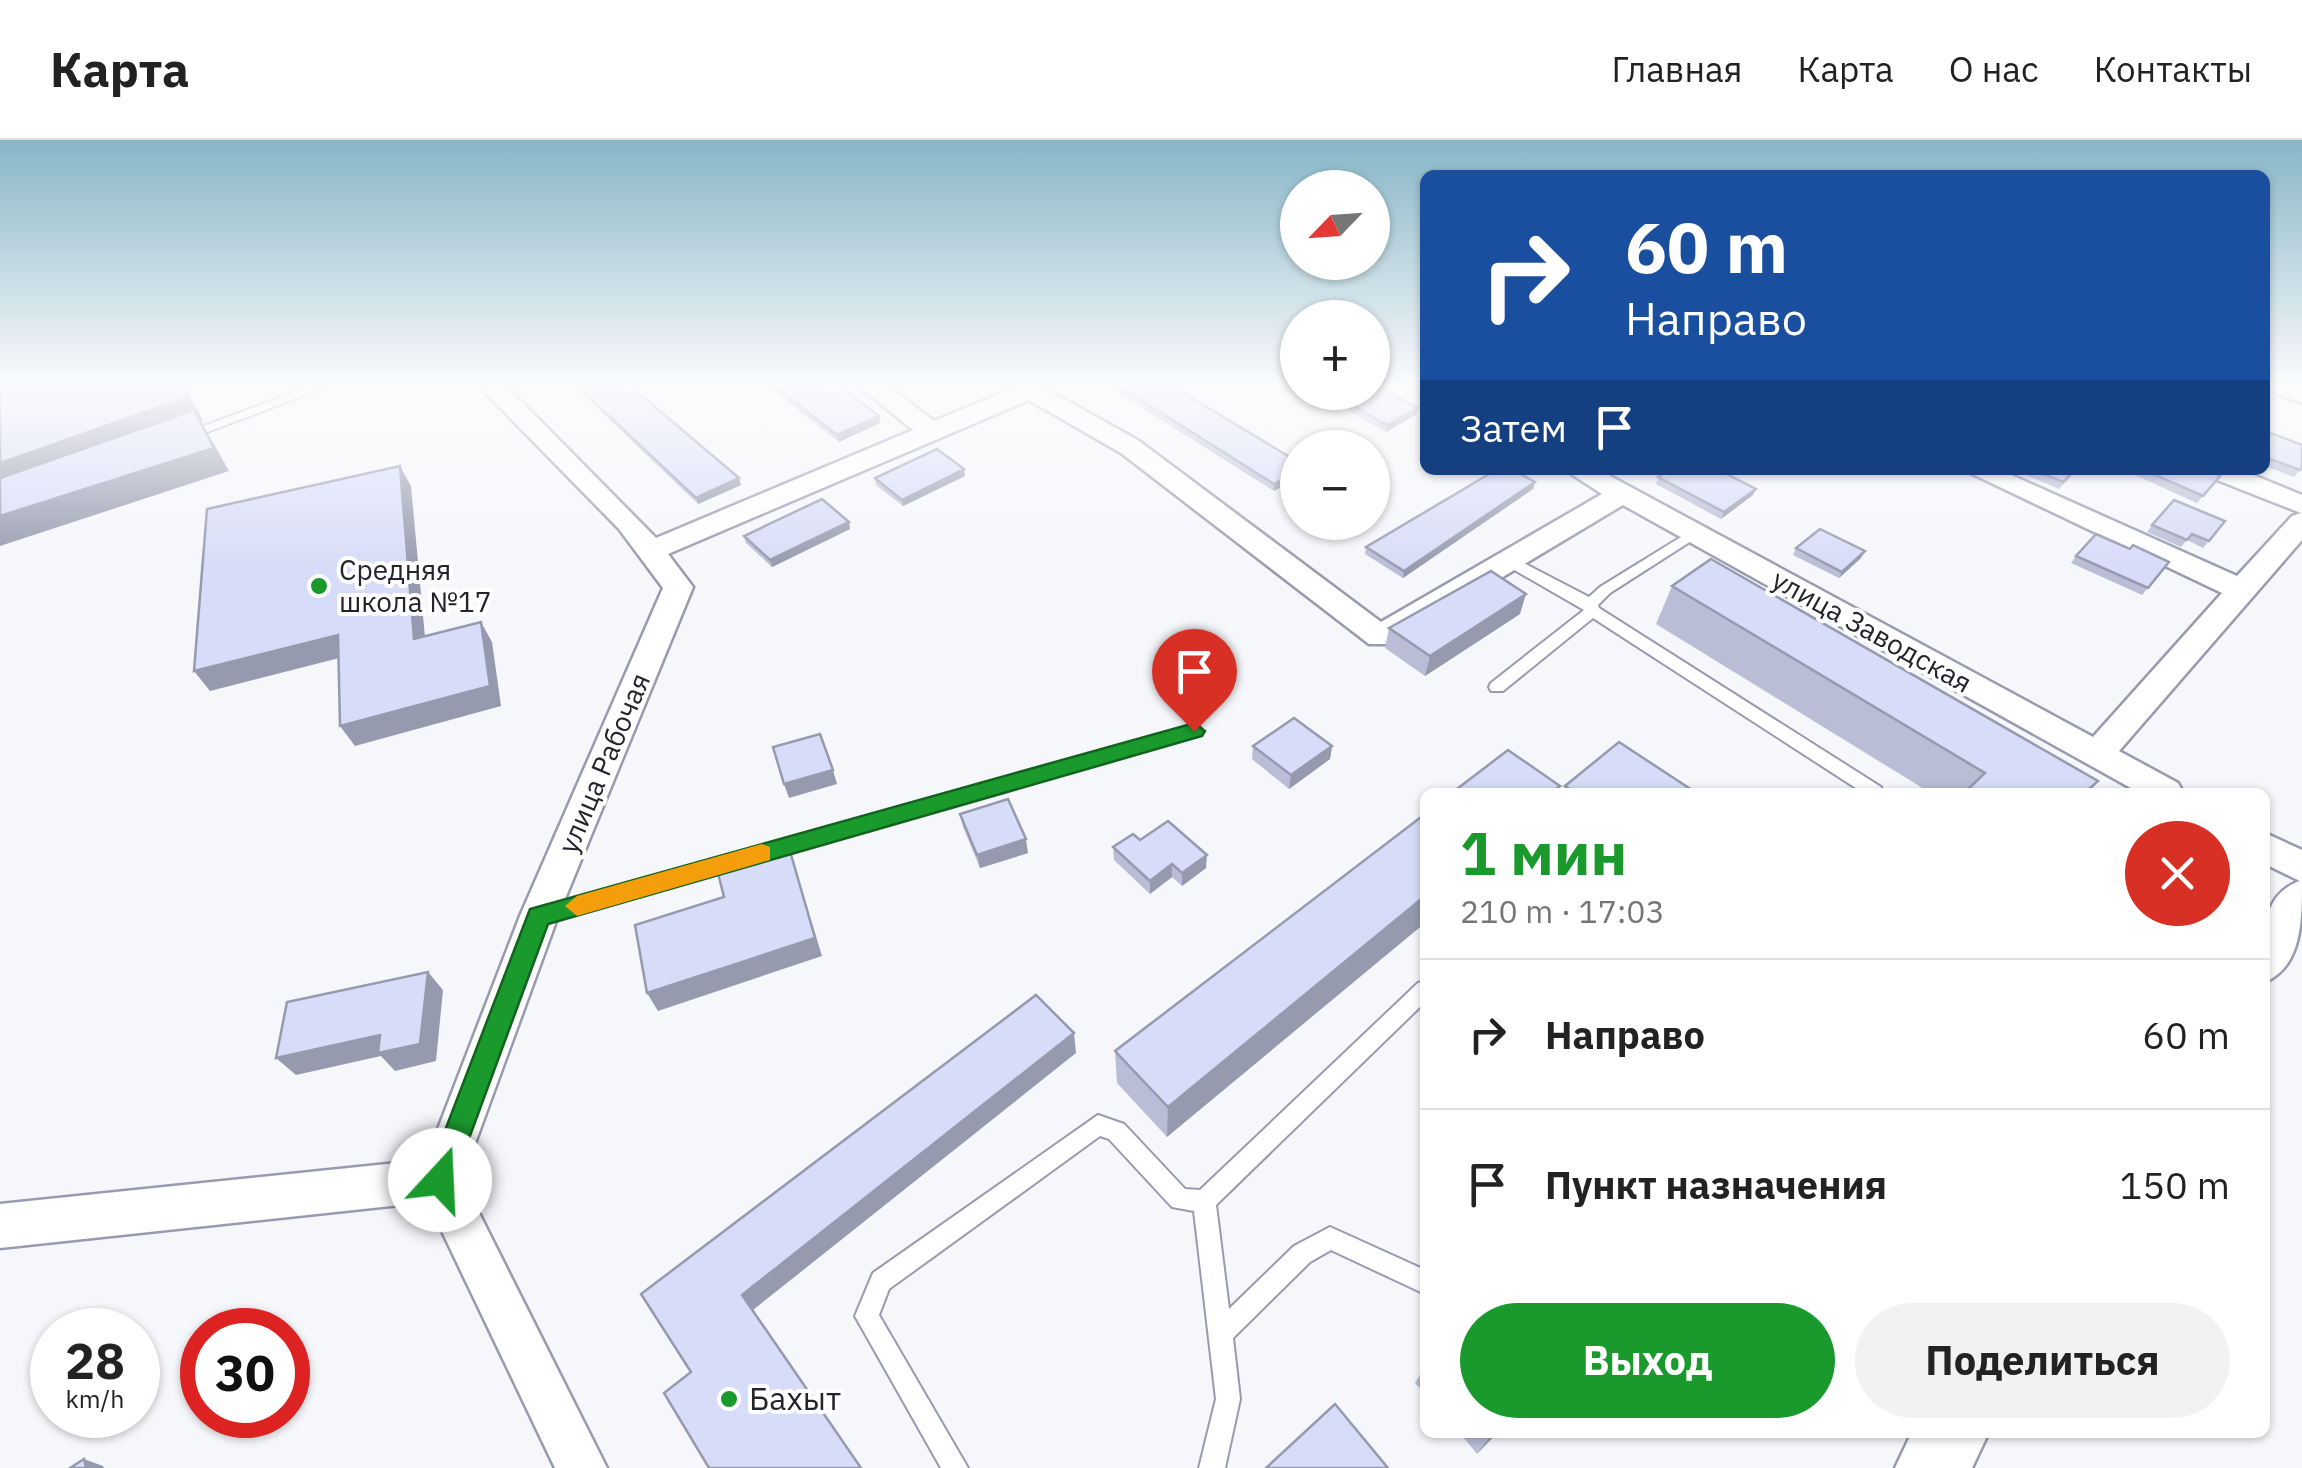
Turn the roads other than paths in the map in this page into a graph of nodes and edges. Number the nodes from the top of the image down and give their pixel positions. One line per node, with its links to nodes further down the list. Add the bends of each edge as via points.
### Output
1 (555, 445): 11 (street, улица Рабочая)
2 (901, 445): 11 (street)
3 (1126, 445): 12 (street, via 1380,637)
4 (1588, 475): 7 (street, улица Заводская)
5 (1989, 475): 13 (street)
6 (2229, 475): 8 (street)
7 (1622, 494): 10 (street, улица Заводская); 12 (street)
8 (2302, 505)
9 (2302, 522): 13 (street)
10 (1694, 533): 14 (lane, via 1605,590); 17 (street, улица Заводская)
11 (650, 550): 23 (street, улица Рабочая, via 678,587)
12 (1508, 561): 14 (lane)
13 (2242, 590): 17 (street)
14 (1591, 608): 15 (lane); 18 (lane)
15 (1497, 687)
16 (1194, 731): 23 (lane)
17 (2096, 754): 19 (street, улица Заводская)
18 (1870, 788)
19 (2159, 788)
20 (2270, 850): 21 (street)
21 (2302, 867)
22 (2302, 902): 24 (main road)
23 (539, 916): 26 (street, улица Рабочая)
24 (2270, 951)
25 (1420, 994): 27 (lane)
26 (440, 1180): 28 (street); 32 (street)
27 (1204, 1202): 30 (lane); 33 (lane, via 1180,1199 1116,1130 1098,1124 882,1282 866,1316)
28 (0, 1226)
29 (1420, 1280): 30 (lane, via 1330,1238 1302,1254)
30 (1220, 1334): 34 (lane, via 1228,1399)
31 (1950, 1438): 35 (main road)
32 (582, 1468)
33 (954, 1468)
34 (1212, 1468)
35 (1931, 1468)

